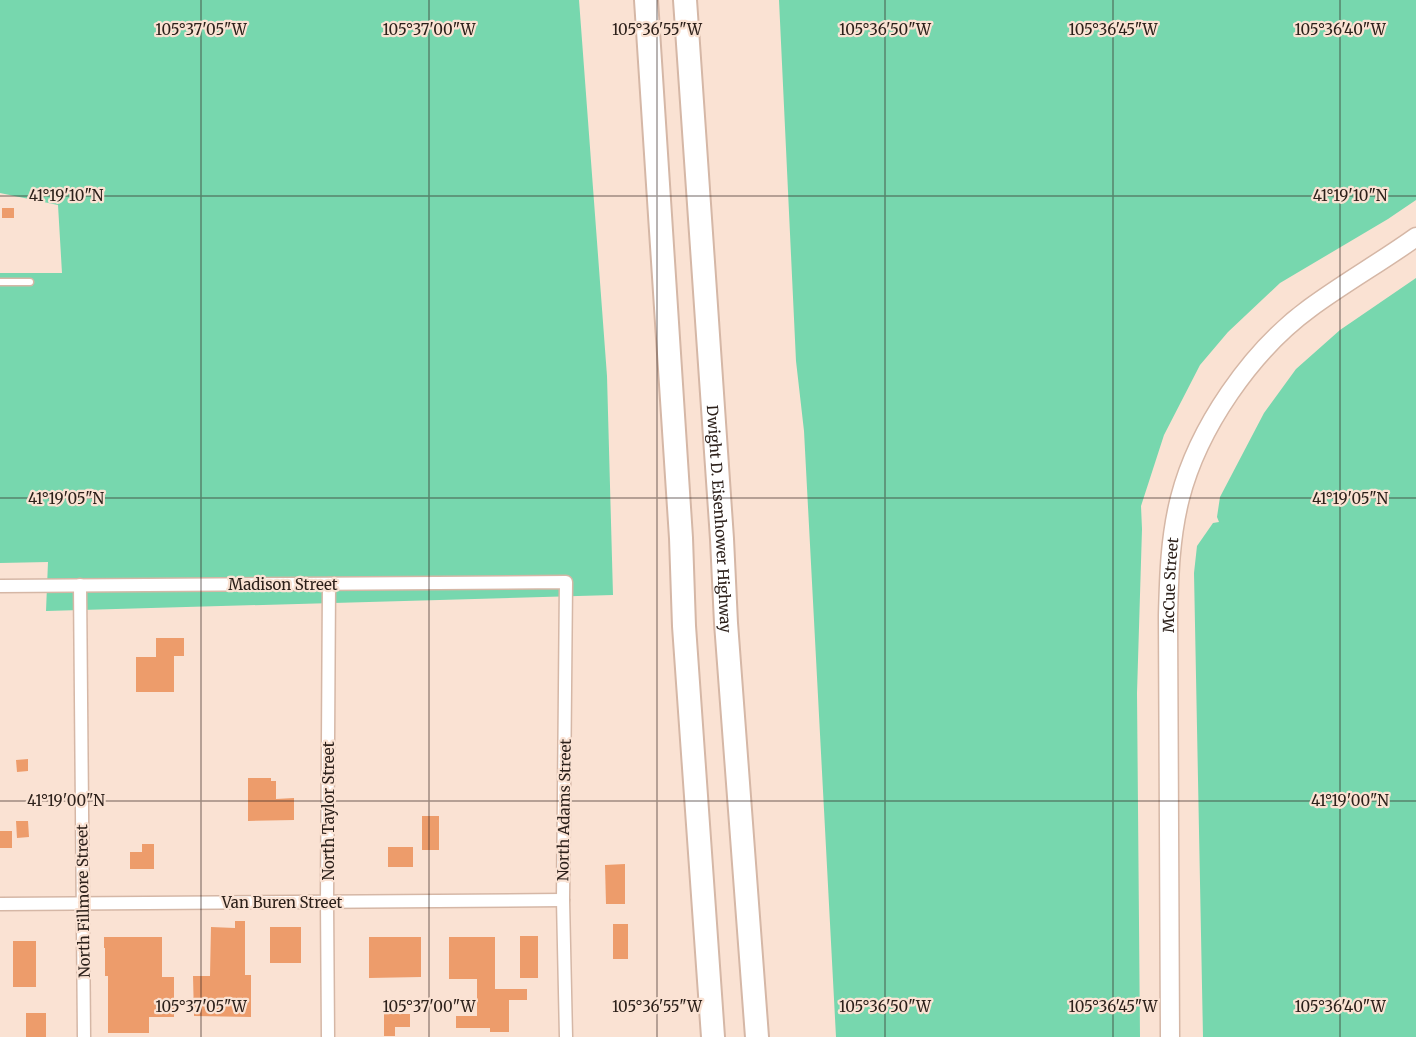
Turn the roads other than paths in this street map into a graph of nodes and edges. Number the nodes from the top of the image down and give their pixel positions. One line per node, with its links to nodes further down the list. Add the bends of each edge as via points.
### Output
1 (646, 0): 17 (highway)
2 (686, 0): 18 (highway, Dwight D. Eisenhower Highway)
3 (1416, 237): 19 (main road, McCue Street, via 1308,309 1270,345 1225,399 1189,468 1172,534 1167,616)
4 (0, 282): 5 (lane)
5 (30, 282)
6 (566, 582): 7 (street, Madison Street); 10 (street, North Adams Street)
7 (329, 584): 8 (street, Madison Street); 11 (street, North Taylor Street)
8 (80, 585): 9 (street, Madison Street); 12 (street, North Fillmore Street)
9 (0, 586)
10 (563, 900): 11 (street, Van Buren Street); 16 (street, North Adams Street)
11 (327, 901): 12 (street, Van Buren Street); 15 (street, North Taylor Street)
12 (83, 903): 13 (street, Van Buren Street); 14 (street, North Fillmore Street)
13 (0, 904)
14 (84, 1037)
15 (328, 1037)
16 (566, 1037)
17 (713, 1037)
18 (757, 1037)
19 (1170, 1037)

